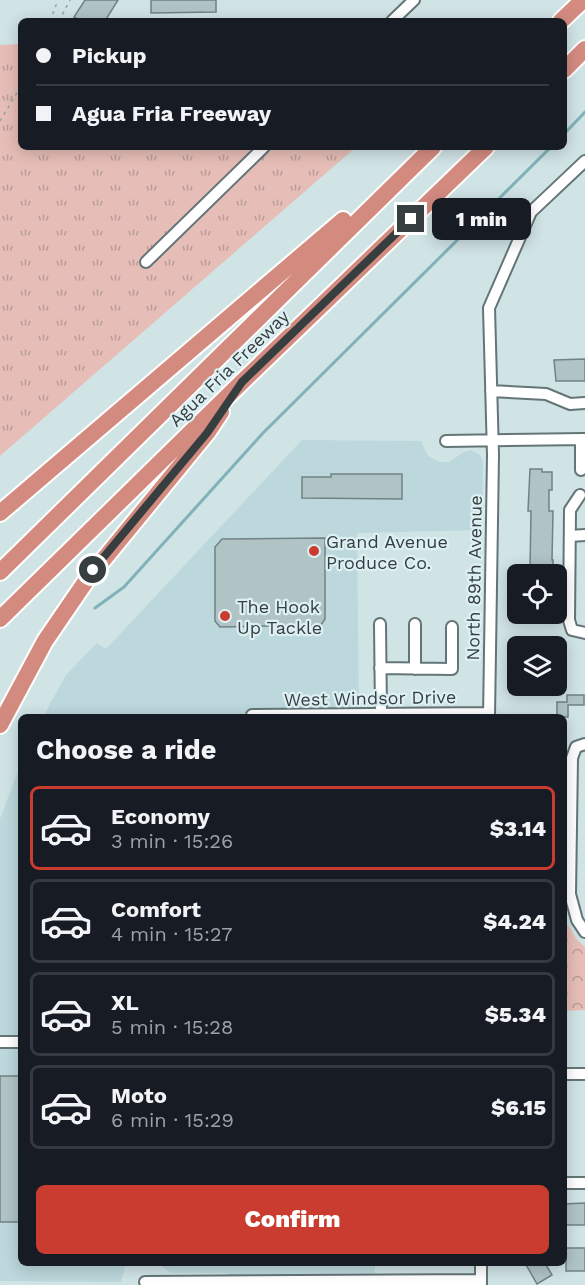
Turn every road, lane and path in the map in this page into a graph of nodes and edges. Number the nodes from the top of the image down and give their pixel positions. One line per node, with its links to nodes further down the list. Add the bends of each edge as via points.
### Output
1 (58, 0): 5 (path)
2 (70, 0): 6 (path)
3 (414, 0): 7 (street)
4 (583, 0): 8 (highway)
5 (51, 18)
6 (61, 18)
7 (395, 18)
8 (564, 18)
9 (585, 49): 10 (highway)
10 (567, 67)
11 (18, 91): 12 (path)
12 (0, 121)
13 (261, 150): 18 (street)
14 (416, 150): 27 (highway, via 337,227)
15 (430, 150): 30 (highway, Agua Fria Freeway)
16 (483, 150): 19 (highway, Agua Fria Freeway)
17 (585, 160): 20 (street, North 89th Avenue, via 531,212 489,308)
18 (146, 262)
19 (242, 382): 31 (highway, Agua Fria Freeway); 40 (highway, via 207,433 100,560 45,641)
20 (491, 391): 21 (street, via 546,394 570,404); 23 (street, North 89th Avenue)
21 (585, 403)
22 (583, 439): 23 (street); 25 (street)
23 (493, 440): 24 (street); 39 (street, North 89th Avenue)
24 (446, 441)
25 (581, 471)
26 (580, 495): 29 (street, via 570,510)
27 (0, 513)
28 (585, 535): 29 (street)
29 (570, 536): 35 (street, via 569,620 572,630)
30 (0, 572)
31 (0, 619)
32 (380, 624): 36 (street)
33 (415, 624): 37 (street)
34 (452, 627): 37 (street, via 452,669)
35 (585, 633)
36 (380, 668): 37 (street); 38 (street)
37 (415, 669)
38 (381, 714)
39 (489, 714)
40 (0, 725)
41 (580, 746): 42 (street, via 572,758)
42 (568, 910): 43 (street)
43 (585, 932)
44 (0, 1042): 45 (street)
45 (18, 1042)
46 (567, 1074): 47 (street)
47 (585, 1074)
48 (567, 1183): 49 (street)
49 (585, 1183)
50 (481, 1266): 51 (street)
51 (481, 1282): 52 (street)
52 (231, 1283): 53 (street)
53 (144, 1284)

